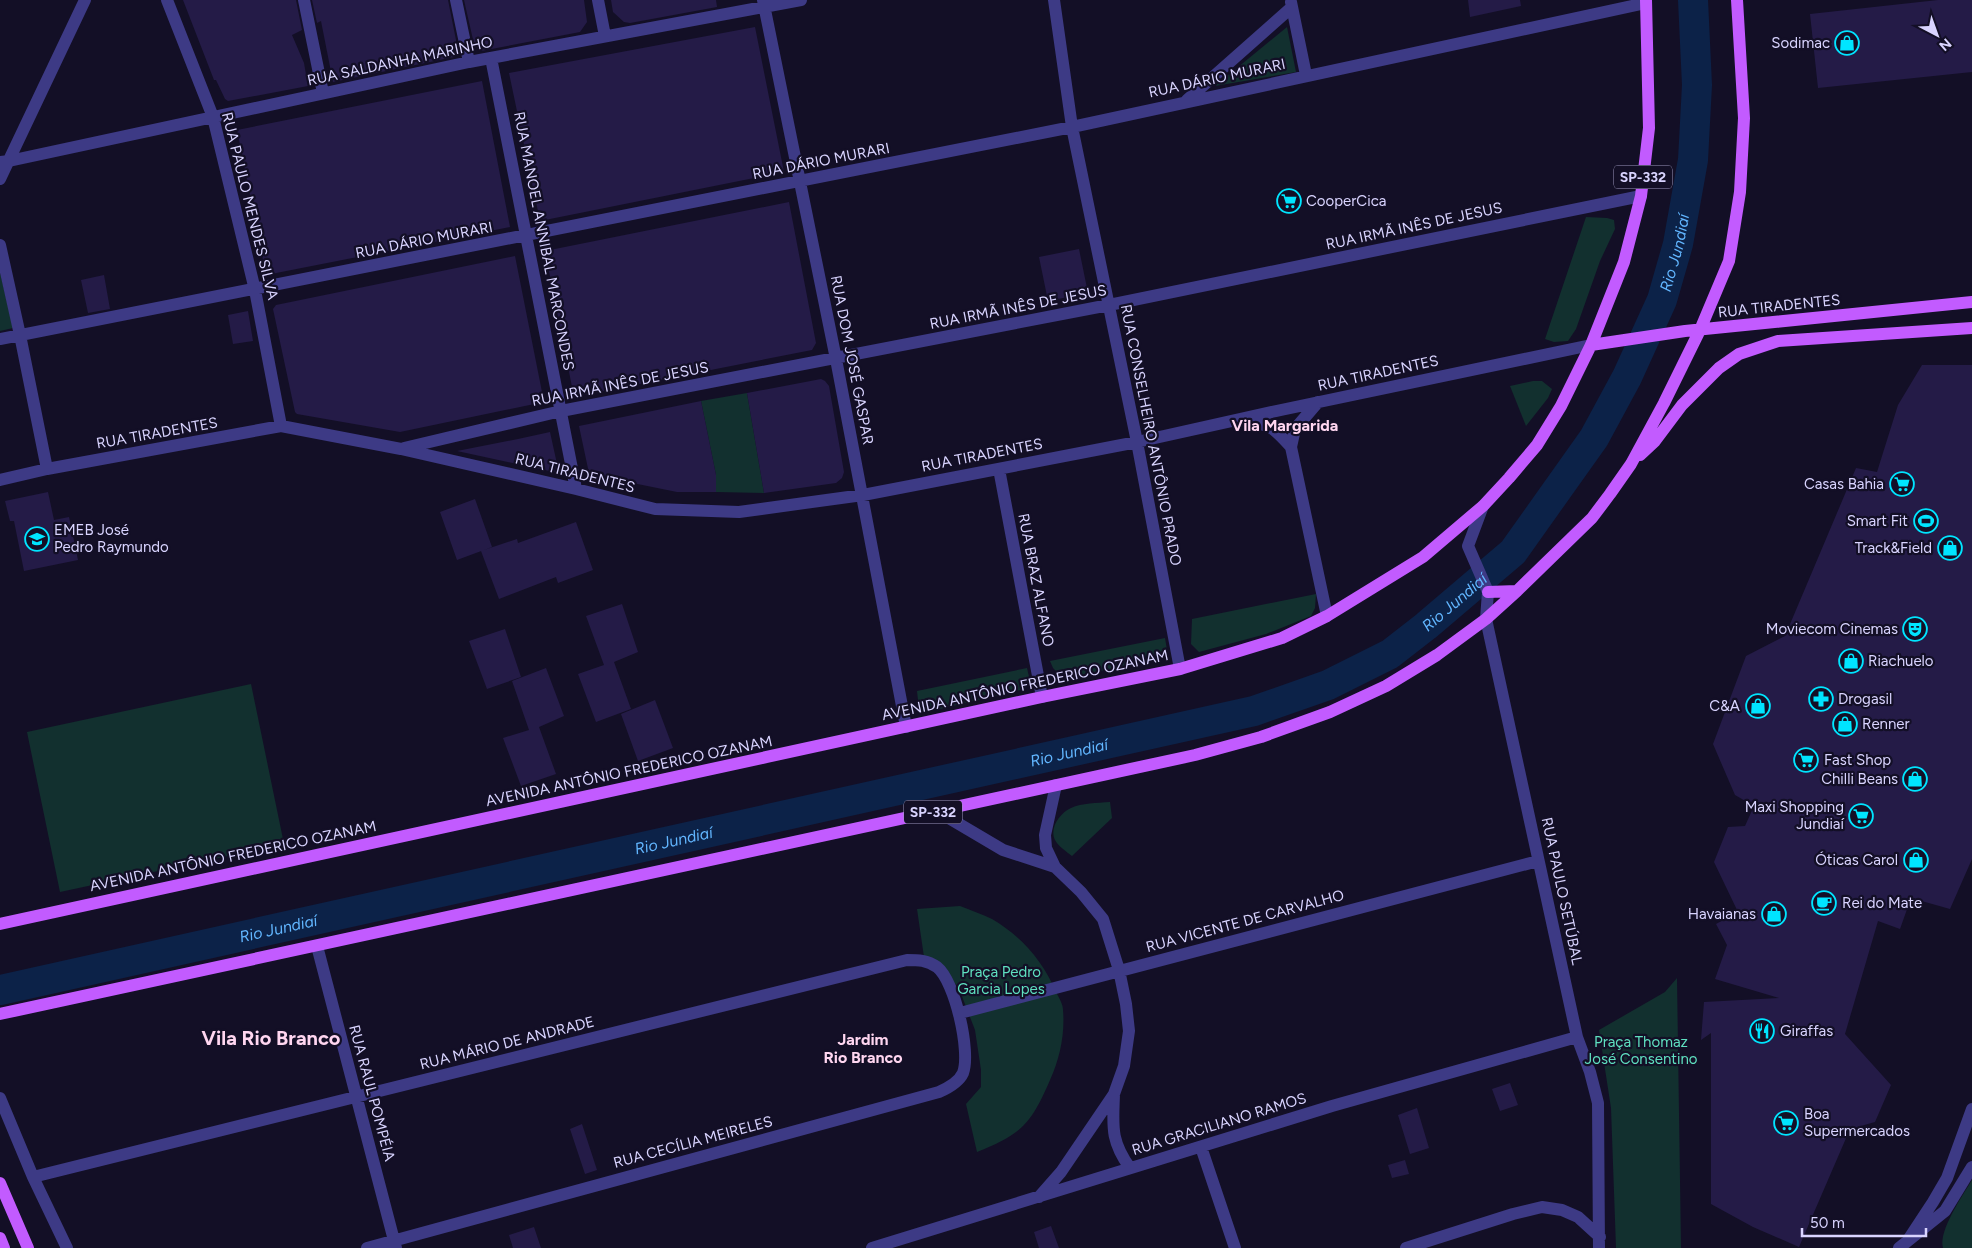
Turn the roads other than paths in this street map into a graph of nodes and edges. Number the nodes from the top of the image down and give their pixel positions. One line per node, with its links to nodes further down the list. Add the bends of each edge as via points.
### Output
1 (85, 0): 20 (street)
2 (168, 0): 18 (street, RUA PAULO MENDES SILVA)
3 (304, 0): 16 (street)
4 (456, 0): 14 (street)
5 (598, 0): 12 (street)
6 (801, 0): 10 (street, RUA SALDANHA MARINHO)
7 (1054, 0): 19 (street, RUA CONSELHEIRO ANTÔNIO PRADO)
8 (1737, 0): 30 (main road, SP-332, via 1744,118 1740,192 1729,261)
9 (1646, 1): 15 (street, RUA DÁRIO MURARI); 23 (main road, AVENIDA ANTÔNIO FREDERICO OZANAM / SP-332, via 1648,128)
10 (764, 3): 12 (street, RUA SALDANHA MARINHO); 22 (street, RUA DOM JOSÉ GASPAR)
11 (1291, 4): 15 (street); 17 (street)
12 (605, 36): 13 (street, RUA SALDANHA MARINHO)
13 (491, 58): 14 (street, RUA SALDANHA MARINHO); 24 (street, RUA MANOEL ANNIBAL MARCONDES)
14 (469, 62): 16 (street, RUA SALDANHA MARINHO)
15 (1306, 75): 17 (street, RUA DÁRIO MURARI)
16 (323, 93): 18 (street, RUA SALDANHA MARINHO)
17 (1185, 102): 19 (street, RUA DÁRIO MURARI)
18 (213, 117): 20 (street, RUA SALDANHA MARINHO); 26 (street, RUA PAULO MENDES SILVA)
19 (1072, 127): 22 (street, RUA DÁRIO MURARI); 28 (street, RUA CONSELHEIRO ANTÔNIO PRADO)
20 (4, 161): 21 (street)
21 (0, 180)
22 (800, 182): 24 (street, RUA DÁRIO MURARI); 34 (street, RUA DOM JOSÉ GASPAR)
23 (1641, 196): 28 (street, RUA IRMÃ INÊS DE JESUS); 33 (main road, AVENIDA ANTÔNIO FREDERICO OZANAM / SP-332, via 1624,262)
24 (527, 236): 26 (street, RUA DÁRIO MURARI); 36 (street, RUA MANOEL ANNIBAL MARCONDES)
25 (0, 245): 31 (street)
26 (255, 290): 31 (street, RUA DÁRIO MURARI); 38 (street, RUA PAULO MENDES SILVA)
27 (1972, 302): 30 (main road, RUA TIRADENTES)
28 (1109, 306): 34 (street, RUA IRMÃ INÊS DE JESUS); 39 (street, RUA CONSELHEIRO ANTÔNIO PRADO)
29 (1972, 328): 42 (main road, via 1778,341 1739,354 1719,368 1682,405 1655,441)
30 (1700, 330): 33 (main road, RUA TIRADENTES); 42 (main road, SP-332)
31 (20, 336): 32 (street, RUA DÁRIO MURARI); 44 (street)
32 (0, 340)
33 (1591, 345): 35 (street, RUA TIRADENTES); 48 (main road, AVENIDA ANTÔNIO FREDERICO OZANAM / SP-332, via 1561,406 1537,445)
34 (836, 359): 36 (street, RUA IRMÃ INÊS DE JESUS); 47 (street, RUA DOM JOSÉ GASPAR)
35 (1318, 402): 37 (street, RUA TIRADENTES); 40 (street, via 1295,429)
36 (562, 411): 41 (street, RUA IRMÃ INÊS DE JESUS); 46 (street, RUA MANOEL ANNIBAL MARCONDES)
37 (1242, 419): 39 (street, RUA TIRADENTES); 40 (street, via 1267,425)
38 (281, 426): 41 (street, RUA TIRADENTES); 44 (street, RUA TIRADENTES)
39 (1137, 442): 43 (street, RUA TIRADENTES); 53 (street, RUA CONSELHEIRO ANTÔNIO PRADO)
40 (1291, 447): 51 (street)
41 (401, 449): 46 (street, RUA TIRADENTES)
42 (1631, 464): 49 (main road, SP-332, via 1592,518)
43 (999, 469): 47 (street, RUA TIRADENTES); 54 (street, RUA BRAZ ALFANO)
44 (47, 470): 45 (street, RUA TIRADENTES)
45 (0, 480)
46 (576, 489): 47 (street, RUA TIRADENTES, via 655,509 739,512)
47 (863, 495): 55 (street, RUA DOM JOSÉ GASPAR)
48 (1483, 506): 50 (street, RUA PAULO SETÚBAL, via 1468,546); 51 (main road, AVENIDA ANTÔNIO FREDERICO OZANAM / SP-332, via 1422,557)
49 (1517, 591): 50 (main road); 52 (main road, SP-332)
50 (1488, 592): 52 (street, RUA PAULO SETÚBAL)
51 (1327, 616): 53 (main road, AVENIDA ANTÔNIO FREDERICO OZANAM / SP-332, via 1282,638)
52 (1486, 619): 56 (main road, SP-332, via 1438,655 1386,686 1330,712 1261,737 1195,755); 58 (street, RUA PAULO SETÚBAL)
53 (1180, 669): 54 (main road, AVENIDA ANTÔNIO FREDERICO OZANAM / SP-332)
54 (1042, 697): 55 (main road, AVENIDA ANTÔNIO FREDERICO OZANAM / SP-332)
55 (906, 727): 60 (main road, AVENIDA ANTÔNIO FREDERICO OZANAM / SP-332)
56 (1056, 785): 57 (main road, SP-332); 59 (street, via 1045,835 1046,848)
57 (937, 811): 59 (street, via 1003,850); 61 (main road, SP-332)
58 (1538, 861): 62 (street, RUA VICENTE DE CARVALHO); 65 (street, RUA PAULO SETÚBAL)
59 (1054, 867): 62 (street, via 1081,892 1103,919)
60 (0, 924)
61 (317, 946): 64 (main road, SP-332); 68 (street, RUA RAUL POMPÉIA)
62 (1119, 970): 63 (street, RUA VICENTE DE CARVALHO); 66 (street, via 1129,1031 1124,1066)
63 (960, 1013): 68 (street, RUA MÁRIO DE ANDRADE, via 948,981 938,968 926,960 907,960); 80 (street, RUA CECÍLIA MEIRELES, via 965,1064 962,1075 939,1092)
64 (0, 1014)
65 (1577, 1037): 72 (street, RUA GRACILIANO RAMOS, via 1332,1106); 79 (street, RUA PAULO SETÚBAL, via 1598,1103)
66 (1114, 1094): 74 (street, via 1116,1144); 77 (street, via 1061,1172)
67 (0, 1098): 75 (street)
68 (356, 1098): 75 (street, RUA MÁRIO DE ANDRADE); 80 (street, RUA RAUL POMPÉIA)
69 (1972, 1109): 71 (street)
70 (1972, 1135): 71 (street)
71 (1960, 1142): 81 (street, via 1947,1178)
72 (1201, 1147): 74 (street, RUA GRACILIANO RAMOS); 87 (street)
73 (1972, 1167): 81 (street, via 1945,1211)
74 (1130, 1168): 77 (street, RUA GRACILIANO RAMOS)
75 (33, 1177): 84 (street)
76 (0, 1183): 83 (main road)
77 (1039, 1197): 86 (street, RUA GRACILIANO RAMOS)
78 (0, 1238): 82 (main road)
79 (1599, 1243): 88 (street, via 1578,1217 1562,1210 1542,1208)
80 (395, 1244): 85 (street, RUA CECÍLIA MEIRELES)
81 (1904, 1244)
82 (4, 1248)
83 (28, 1248)
84 (67, 1248)
85 (367, 1248)
86 (872, 1248)
87 (1235, 1248)
88 (1406, 1248)

